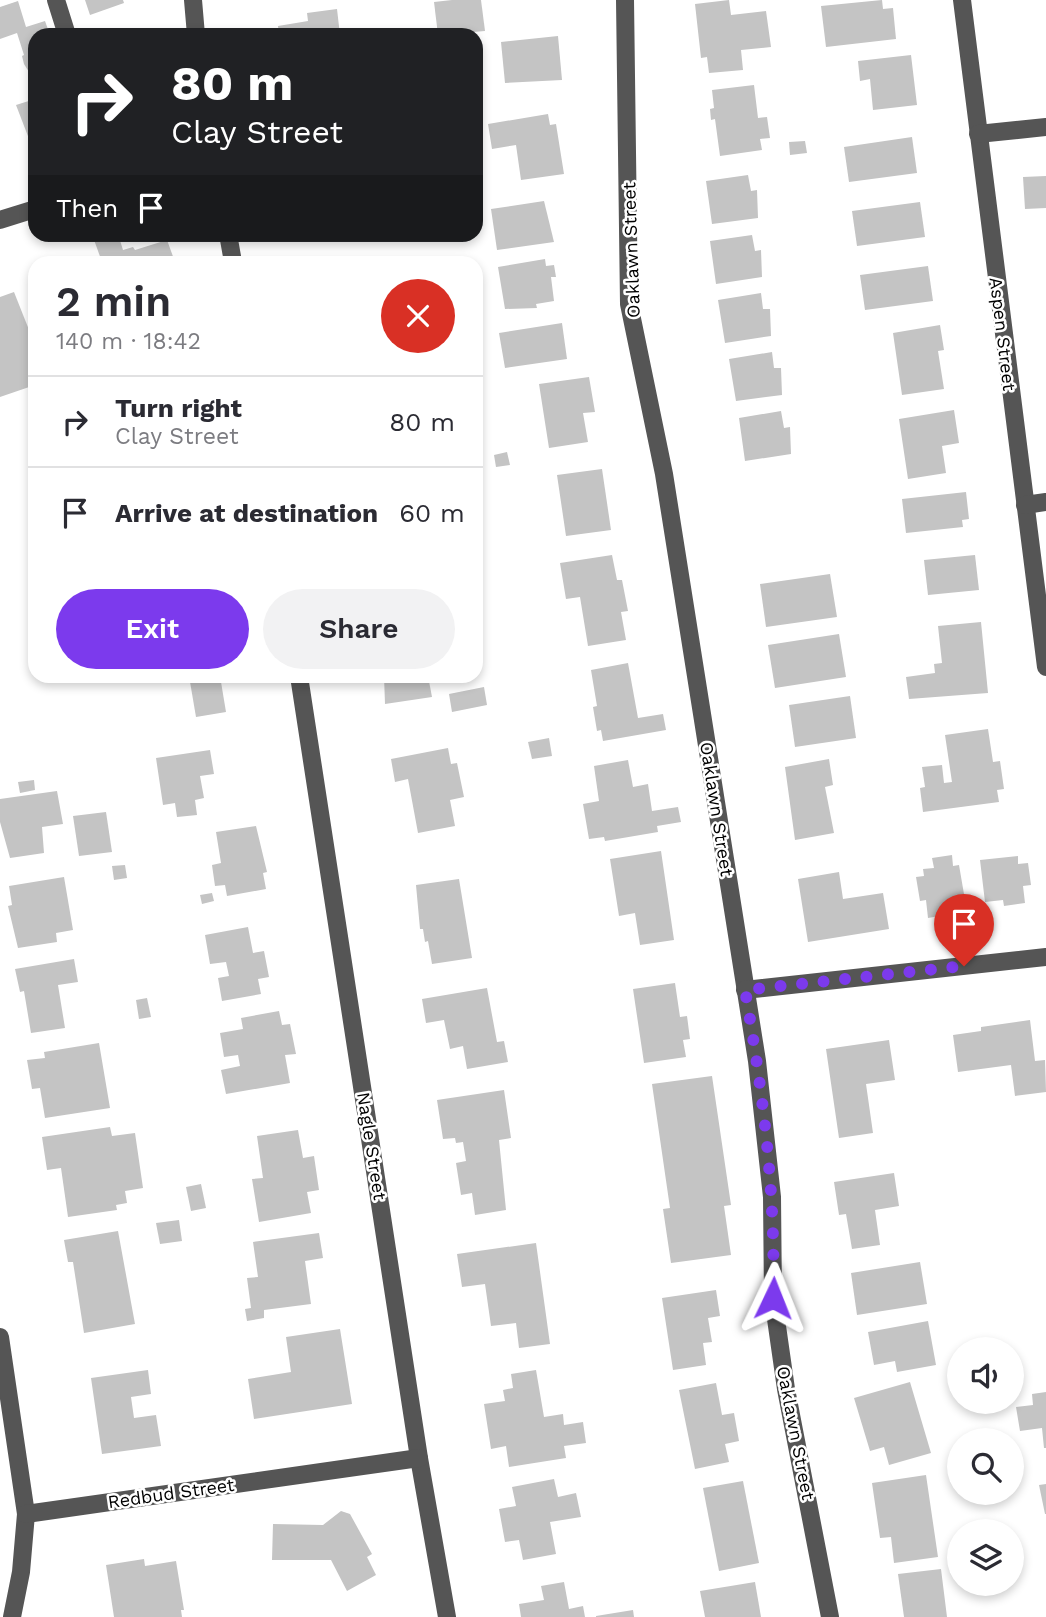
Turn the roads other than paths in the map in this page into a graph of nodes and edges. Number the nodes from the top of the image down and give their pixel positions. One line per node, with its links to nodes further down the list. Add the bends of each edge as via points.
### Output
1 (56, 0): 5 (street)
2 (193, 0): 6 (street)
3 (625, 0): 16 (street, Oaklawn Street, via 629,304 664,474)
4 (962, 0): 8 (street, Aspen Street)
5 (65, 28)
6 (195, 28)
7 (1046, 127): 8 (street)
8 (978, 134): 12 (street, Aspen Street)
9 (28, 211): 10 (street)
10 (0, 220)
11 (1046, 502): 12 (street)
12 (1025, 505): 13 (street, Aspen Street)
13 (1046, 667)
14 (300, 683): 18 (street, Nagle Street)
15 (1046, 957): 16 (street)
16 (745, 990): 22 (street, Oaklawn Street, via 766,1123 773,1298)
17 (0, 1337): 19 (street)
18 (419, 1458): 19 (street, Redbud Street); 21 (street, Nagle Street)
19 (26, 1514): 20 (street)
20 (12, 1617)
21 (447, 1617)
22 (830, 1617)

